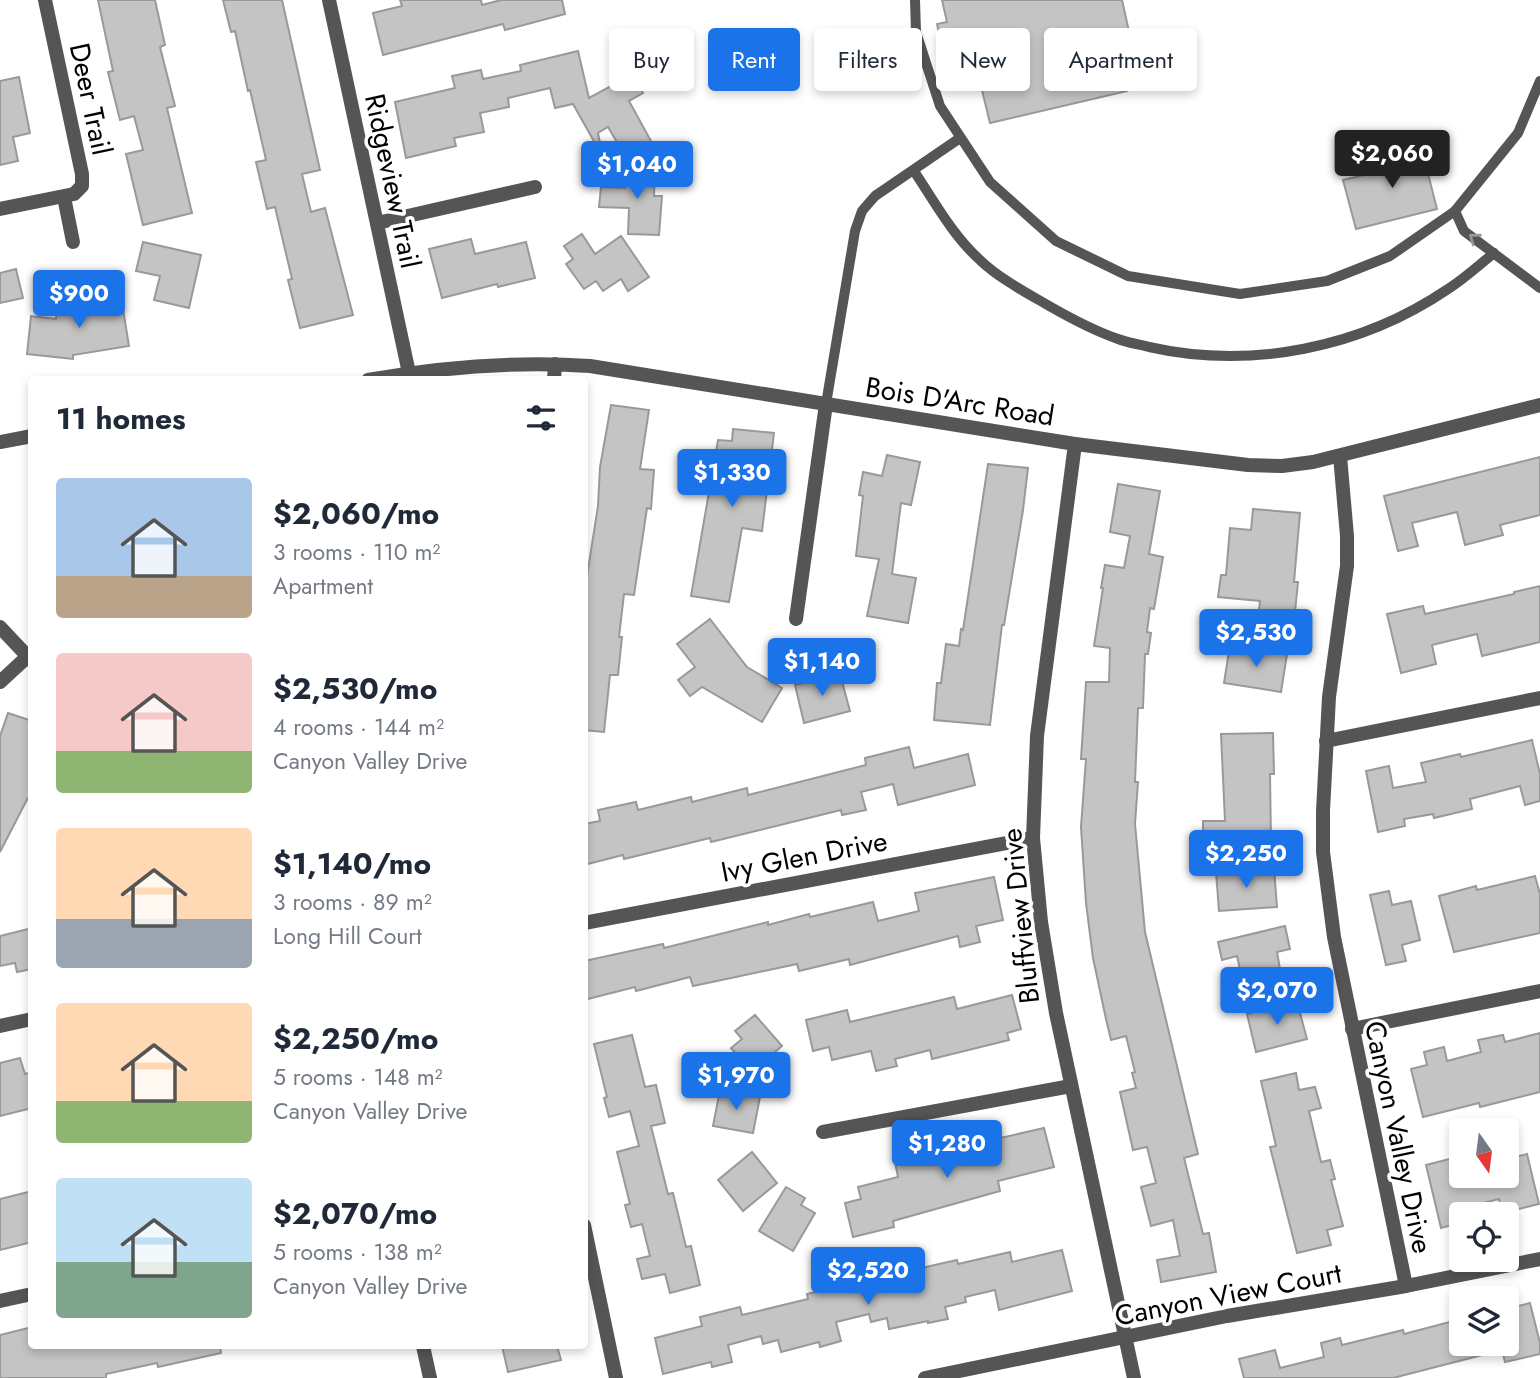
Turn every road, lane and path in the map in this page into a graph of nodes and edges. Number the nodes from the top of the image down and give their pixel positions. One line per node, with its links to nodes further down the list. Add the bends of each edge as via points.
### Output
1 (45, 0): 8 (street, Deer Trail, via 82,180 79,191)
2 (329, 0): 11 (street, Ridgeview Trail)
3 (915, 0): 5 (lane, via 916,32 940,106)
4 (1540, 81): 10 (lane, via 1518,133)
5 (961, 138): 6 (lane); 10 (lane, via 990,183 1056,241 1128,276 1240,294 1327,281 1390,256)
6 (914, 171): 13 (lane, via 980,261 1070,318 1119,340 1177,353 1250,356 1296,351 1352,336 1448,290); 19 (lane, via 875,196 862,211)
7 (535, 187): 11 (street)
8 (64, 197): 9 (street); 12 (street)
9 (0, 209)
10 (1455, 211): 13 (lane, one-way to 10, via 1464,230)
11 (377, 223): 16 (street, Ridgeview Trail)
12 (73, 242)
13 (1494, 253): 14 (lane)
14 (1540, 288)
15 (555, 364): 16 (street, Bois D'Arc Road); 18 (street); 19 (street, Bois D'Arc Road, via 627,371)
16 (409, 373): 17 (street, Bois D'Arc Road)
17 (391, 376)
18 (554, 376)
19 (826, 404): 23 (street, Bois D'Arc Road); 25 (street)
20 (1540, 405): 24 (street, Bois D'Arc Road)
21 (28, 437): 22 (street)
22 (0, 442)
23 (1075, 444): 24 (street, Bois D'Arc Road, via 1248,465 1282,466); 32 (street, Bluffview Drive, via 1037,736)
24 (1340, 456): 31 (street, Canyon Valley Drive, via 1347,566)
25 (796, 620)
26 (0, 627): 27 (street)
27 (28, 658)
28 (28, 660): 29 (street)
29 (0, 682)
30 (1540, 698): 31 (street)
31 (1326, 741): 37 (street, Canyon Valley Drive, via 1323,852)
32 (1033, 838): 33 (street, Ivy Glen Drive); 38 (street, Bluffview Drive, via 1041,922)
33 (588, 922)
34 (1540, 991): 37 (street)
35 (28, 1020): 36 (street)
36 (0, 1026)
37 (1352, 1029): 42 (street, Canyon Valley Drive)
38 (1070, 1086): 39 (street); 45 (street, Bluffview Drive)
39 (823, 1132)
40 (588, 1244): 48 (street)
41 (1540, 1259): 42 (street, Canyon View Court)
42 (1406, 1286): 45 (street, Canyon View Court)
43 (28, 1295): 44 (street)
44 (0, 1301)
45 (1125, 1338): 49 (street, Canyon View Court); 50 (street, Bluffview Drive)
46 (424, 1349): 47 (street)
47 (430, 1378)
48 (616, 1378)
49 (925, 1378)
50 (1134, 1378)

